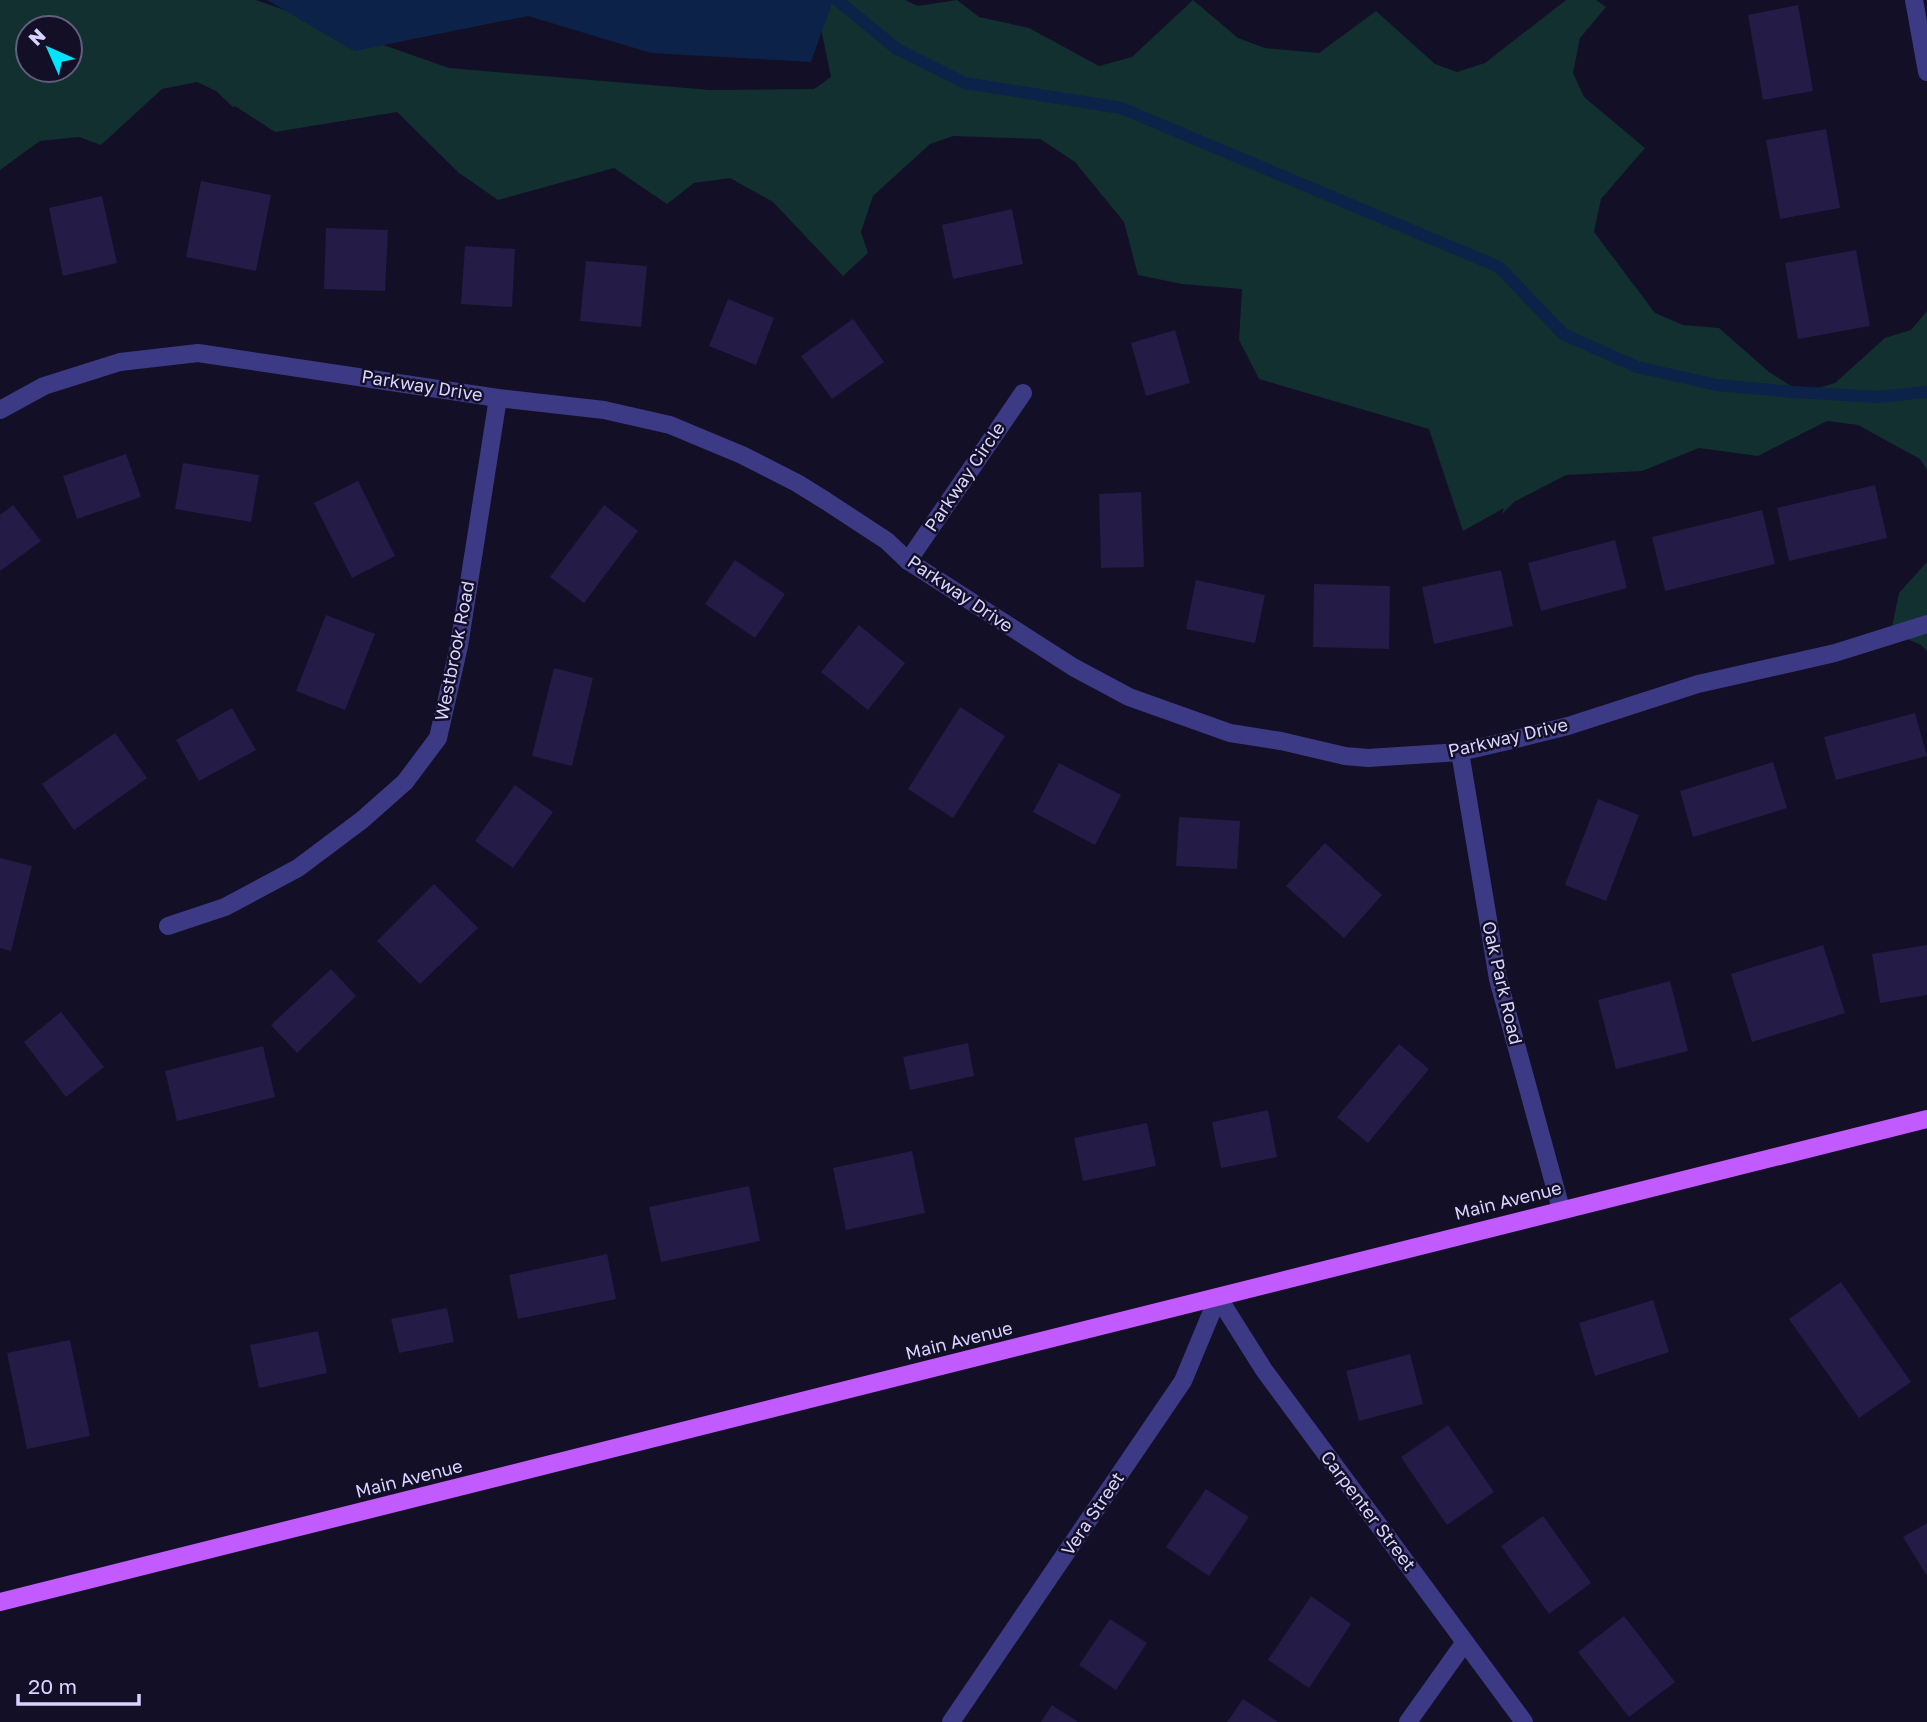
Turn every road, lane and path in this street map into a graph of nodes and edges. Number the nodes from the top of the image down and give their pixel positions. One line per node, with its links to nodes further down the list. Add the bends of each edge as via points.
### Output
1 (1914, 0): 2 (street)
2 (1927, 72)
3 (1023, 393): 6 (street, Parkway Circle)
4 (498, 398): 5 (street, Parkway Drive, via 198,353 120,362 44,386); 6 (street, Parkway Drive, via 604,410 670,425 797,483 887,541); 9 (street, Westbrook Road, via 459,646 438,738 405,782 298,868 225,907)
5 (0, 410)
6 (908, 561): 8 (street, Parkway Drive, via 1100,683 1230,733 1368,758)
7 (1927, 624): 8 (street, Parkway Drive, via 1835,653 1698,684 1567,726)
8 (1460, 752): 11 (street, Oak Park Road, via 1498,979)
9 (168, 926)
10 (1927, 1119): 11 (main road, Main Avenue)
11 (1561, 1209): 12 (main road, Main Avenue)
12 (1218, 1297): 13 (main road, Main Avenue); 14 (street, Carpenter Street, via 1264,1370); 15 (street, Vera Street, via 1183,1381)
13 (0, 1602)
14 (1465, 1642): 16 (street); 17 (street, Carpenter Street)
15 (951, 1722)
16 (1408, 1722)
17 (1524, 1722)

